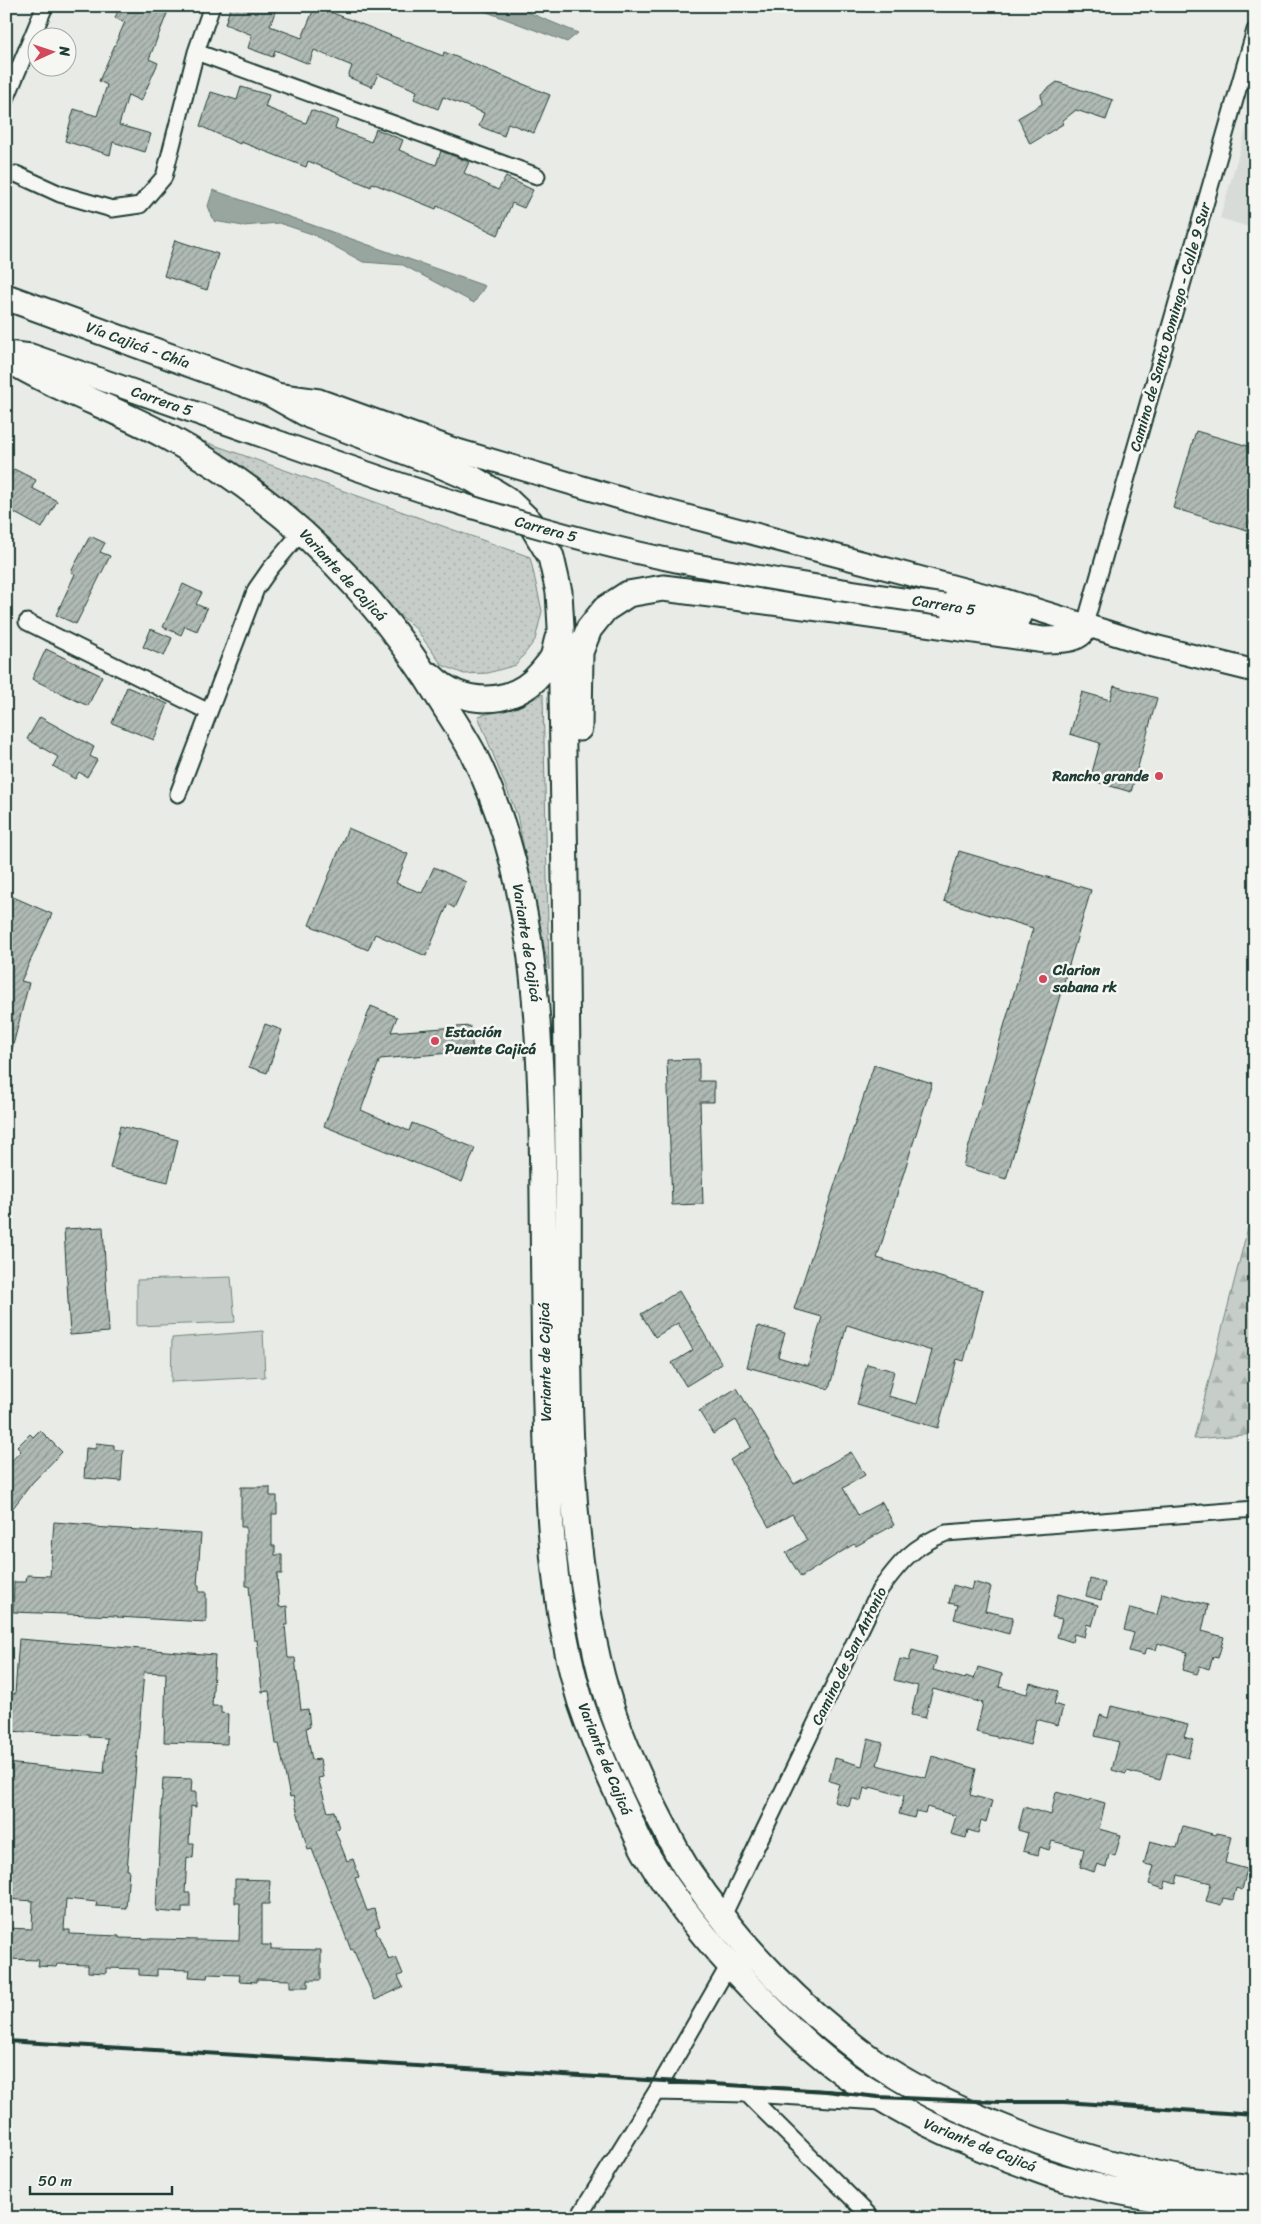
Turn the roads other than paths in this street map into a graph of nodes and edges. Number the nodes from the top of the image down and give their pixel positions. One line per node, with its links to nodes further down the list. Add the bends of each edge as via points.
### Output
1 (45, 6): 5 (street)
2 (212, 6): 4 (street)
3 (1255, 30): 15 (street, Camino de Santo Domingo - Calle 9 Sur)
4 (196, 52): 6 (street, via 164,177 140,205 112,209 60,194 16,174); 7 (street)
5 (6, 99)
6 (6, 176)
7 (537, 176)
8 (6, 297): 11 (highway, Vía Cajicá - Chía)
9 (6, 352): 15 (main road, Carrera 5, bridge, via 31,355 411,489 542,528 674,561 808,586)
10 (6, 358): 12 (highway, Variante de Cajicá, via 169,438 260,496)
11 (270, 393): 14 (highway, Variante de Cajicá, via 311,416 473,479 506,499 530,522 551,556 559,592); 15 (main road, Carrera 5, via 319,400 454,449 630,501 1005,600)
12 (302, 531): 16 (highway, Variante de Cajicá, via 349,578); 18 (street, via 256,590)
13 (26, 622): 18 (street)
14 (561, 628): 16 (highway, via 553,658 533,683 504,697 472,699 443,688); 20 (highway, Variante de Cajicá)
15 (1092, 628): 17 (main road, Carrera 5); 20 (highway, via 1071,639 1044,640 663,588 628,594 605,609 589,628 580,652 578,762)
16 (420, 665): 23 (highway, Variante de Cajicá, via 472,752 492,797 514,868 530,945 541,1075 545,1384 552,1545 565,1632 581,1701 607,1772 644,1850 689,1917)
17 (1255, 671)
18 (209, 712): 19 (street)
19 (178, 794)
20 (564, 822): 22 (highway, Variante de Cajicá, via 571,1421 581,1570 602,1677 621,1734 645,1791 686,1867)
21 (1255, 1509): 22 (street, Camino de San Antonio, via 946,1533 914,1550 897,1566 879,1592)
22 (722, 1918): 27 (highway, Variante de Cajicá, via 766,1969 832,2028 880,2065 936,2098 1009,2131 1075,2155 1146,2172)
23 (729, 1965): 24 (street); 26 (highway, Variante de Cajicá, via 783,2022 823,2057)
24 (656, 2092): 25 (street); 29 (street)
25 (746, 2094): 26 (street); 30 (street)
26 (890, 2103): 28 (highway, Variante de Cajicá, via 968,2144 1064,2179 1195,2206)
27 (1255, 2188)
28 (1255, 2211)
29 (578, 2218)
30 (872, 2218)

